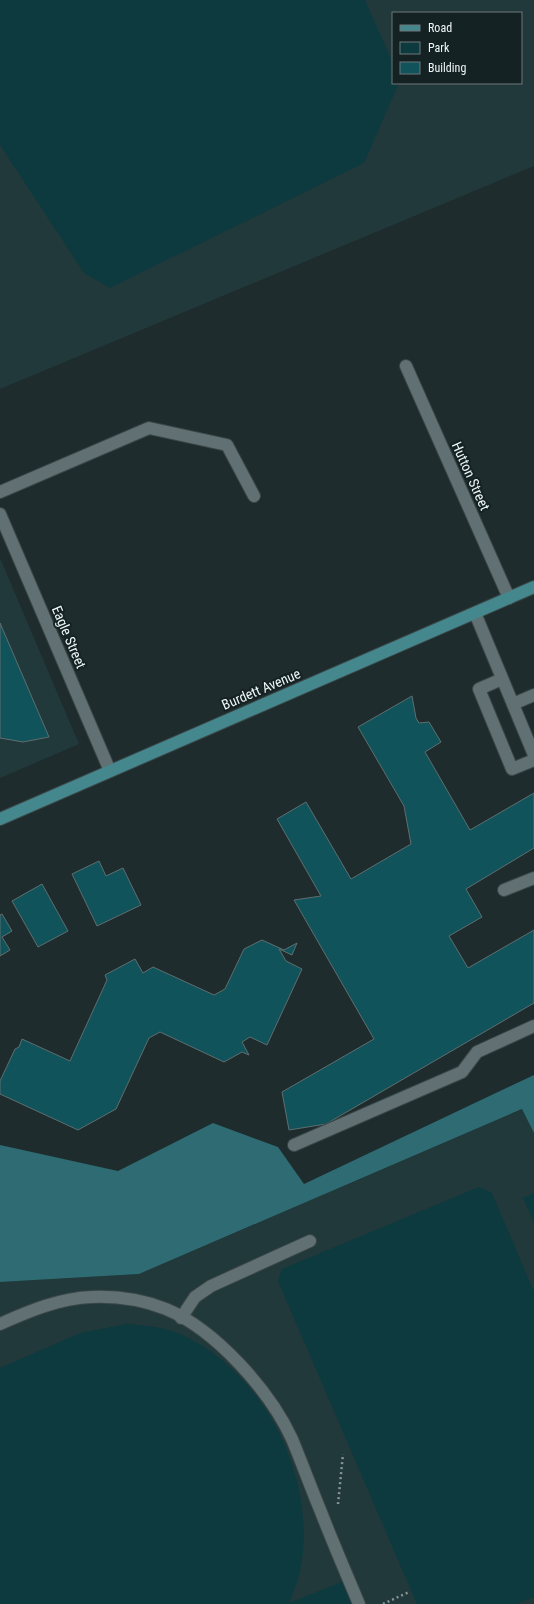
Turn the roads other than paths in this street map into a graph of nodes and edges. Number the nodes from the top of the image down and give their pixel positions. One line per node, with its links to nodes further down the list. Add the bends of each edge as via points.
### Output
1 (406, 366): 6 (street, Hutton Street)
2 (0, 492): 3 (street, via 149,428 227,445)
3 (254, 496)
4 (0, 514): 13 (street, Eagle Street)
5 (534, 587): 6 (street, Burdett Avenue)
6 (509, 598): 7 (street, Burdett Avenue)
7 (475, 613): 8 (street); 13 (street, Burdett Avenue)
8 (502, 679): 10 (street); 12 (street, via 479,689 512,769)
9 (534, 695): 10 (street)
10 (513, 704): 11 (street)
11 (534, 755)
12 (534, 760)
13 (110, 771): 14 (street, Burdett Avenue)
14 (0, 819)
15 (534, 878): 16 (street)
16 (504, 890)
17 (534, 1026): 18 (street, via 477,1052 462,1072)
18 (294, 1145)
19 (310, 1241): 20 (street, via 211,1286 195,1297)
20 (181, 1318): 21 (street, via 167,1310 142,1302 114,1297 91,1297 44,1306); 22 (street, via 226,1349 272,1406 291,1438)
21 (0, 1324)
22 (359, 1604)

